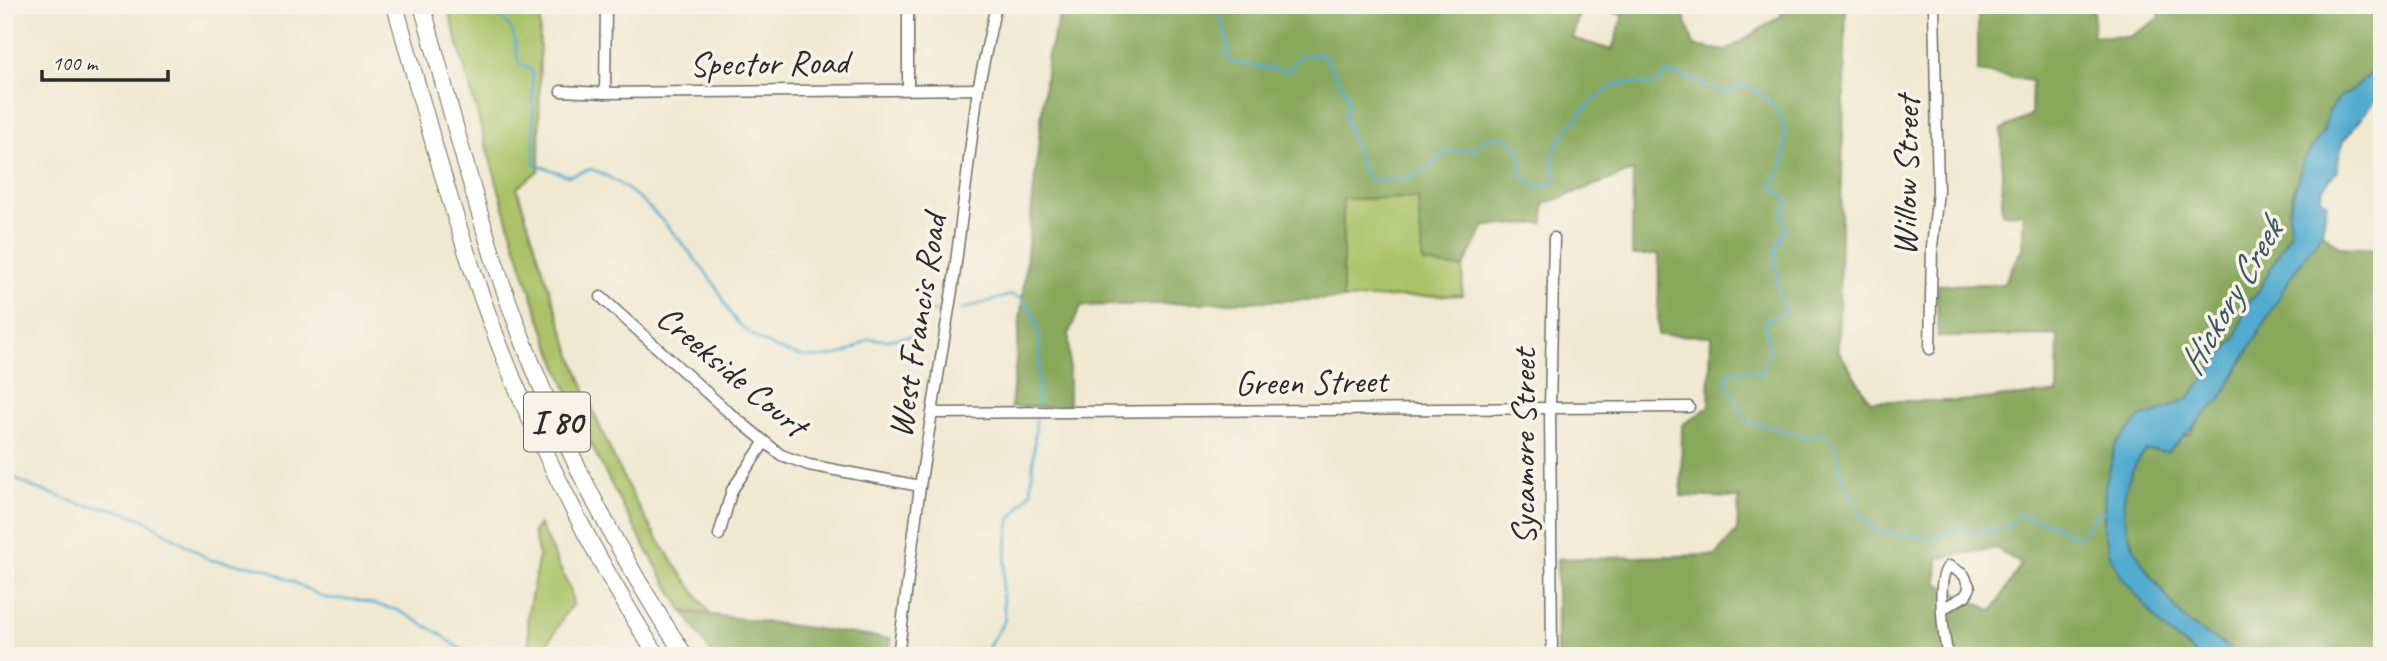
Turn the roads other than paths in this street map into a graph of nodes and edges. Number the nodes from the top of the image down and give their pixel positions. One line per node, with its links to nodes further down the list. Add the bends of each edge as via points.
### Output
1 (394, 5): 21 (highway, I 80, via 462,238 512,378 587,536)
2 (422, 5): 22 (highway, I 80, via 480,214 538,376 617,542)
3 (606, 5): 10 (street)
4 (908, 5): 7 (street)
5 (996, 5): 8 (street, West Francis Road)
6 (1934, 5): 13 (street, Willow Street, via 1938,191)
7 (908, 89): 8 (street, Spector Road); 10 (street, Spector Road)
8 (978, 89): 16 (street, West Francis Road)
9 (561, 91): 10 (street, Spector Road)
10 (604, 93)
11 (1554, 238): 14 (street, Sycamore Street)
12 (601, 297): 17 (street, Creekside Court)
13 (1930, 349)
14 (1550, 407): 15 (street, Green Street); 16 (street, Green Street); 24 (street, Sycamore Street)
15 (1689, 407)
16 (933, 413): 18 (street, West Francis Road)
17 (764, 443): 18 (street, Creekside Court, via 809,465); 19 (street, via 732,490)
18 (920, 485): 23 (street, West Francis Road)
19 (719, 535)
20 (1942, 609): 25 (street)
21 (657, 656)
22 (685, 656)
23 (898, 656)
24 (1552, 656)
25 (1948, 656)

